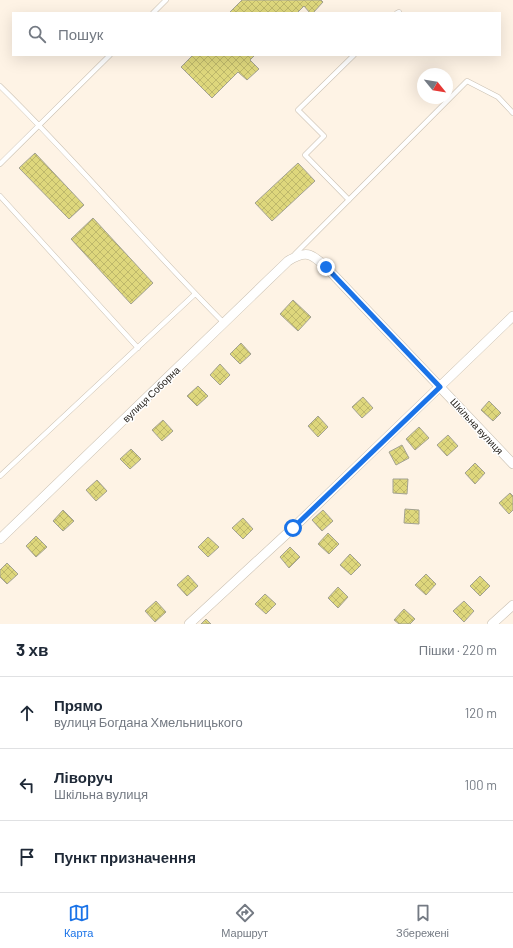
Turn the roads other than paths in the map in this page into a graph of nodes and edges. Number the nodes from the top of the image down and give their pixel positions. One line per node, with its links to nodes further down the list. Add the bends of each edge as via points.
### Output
1 (166, 0): 2 (lane)
2 (154, 12)
3 (109, 56): 7 (lane)
4 (353, 56): 10 (lane, via 298,110 324,136 306,155)
5 (0, 86): 7 (lane)
6 (513, 113): 10 (lane, via 498,97 467,81)
7 (40, 125): 8 (lane); 13 (lane)
8 (0, 164)
9 (0, 196): 16 (lane)
10 (349, 200): 12 (lane)
11 (306, 254): 12 (street, вулиця Соборна, via 297,255); 17 (street, Шкільна вулиця, via 313,256 326,267)
12 (288, 261): 15 (street, вулиця Соборна)
13 (195, 294): 15 (lane); 16 (lane)
14 (513, 316): 17 (street)
15 (224, 323): 20 (street, вулиця Соборна)
16 (138, 348): 19 (lane)
17 (440, 387): 18 (street, Шкільна вулиця); 22 (street)
18 (513, 464)
19 (0, 476)
20 (0, 539)
21 (513, 605): 23 (street)
22 (189, 624)
23 (492, 624)

